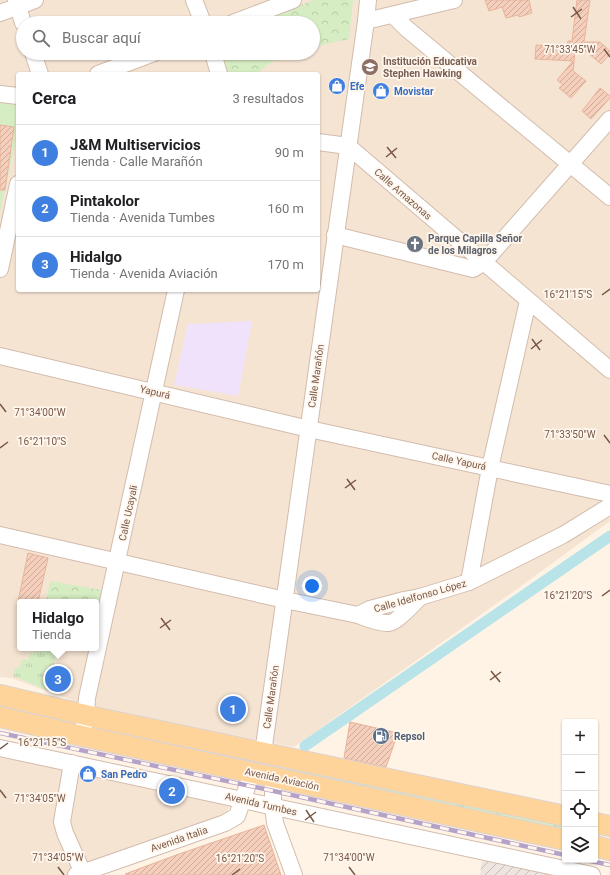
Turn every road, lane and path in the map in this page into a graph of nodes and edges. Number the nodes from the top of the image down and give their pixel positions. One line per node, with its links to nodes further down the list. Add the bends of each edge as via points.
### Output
1 (35, 0): 6 (street)
2 (194, 0): 10 (street)
3 (293, 0): 11 (street)
4 (368, 0): 12 (street, Calle Marañón)
5 (454, 0): 8 (street)
6 (17, 3): 7 (street); 9 (street)
7 (0, 13)
8 (393, 15): 12 (street); 24 (street)
9 (21, 16)
10 (200, 16)
11 (251, 16)
12 (366, 21): 23 (street, Calle Marañón)
13 (35, 60): 16 (street)
14 (135, 60): 17 (street)
15 (215, 60): 18 (street)
16 (39, 72)
17 (103, 72)
18 (218, 72)
19 (0, 94): 20 (street)
20 (16, 96)
21 (610, 119): 24 (street)
22 (320, 142): 23 (street)
23 (348, 146): 27 (street, Calle Marañón); 28 (street, Calle Amazonas)
24 (571, 164): 25 (street); 28 (street)
25 (610, 197)
26 (16, 204): 29 (street)
27 (335, 235): 28 (street, via 473,269); 35 (street, Calle Marañón)
28 (483, 263): 31 (street, Calle Amazonas)
29 (0, 269)
30 (176, 292): 34 (street, Calle Ucayali)
31 (528, 301): 33 (street, Calle Amazonas); 36 (street)
32 (0, 356): 34 (street, Yapurá)
33 (610, 370)
34 (154, 392): 35 (street, Yapurá); 40 (street, Calle Ucayali)
35 (309, 429): 36 (street, Calle Yapurá); 42 (street, Calle Marañón)
36 (490, 468): 37 (street, Calle Yapurá); 41 (street)
37 (610, 494)
38 (610, 506): 41 (street, Calle Idelfonso López, via 563,535)
39 (0, 535): 40 (street, Calle Idelfonso López)
40 (117, 561): 42 (street, Calle Idelfonso López); 43 (street, Calle Ucayali)
41 (469, 582): 42 (street, Calle Idelfonso López, via 358,615)
42 (285, 600): 50 (street, Calle Marañón)
43 (99, 643)
44 (97, 651): 46 (street, Calle Ucayali)
45 (0, 695): 46 (main road)
46 (86, 715): 48 (street, Calle Ucayali); 50 (main road)
47 (0, 717): 48 (main road, Avenida Aviación)
48 (82, 736): 52 (main road, Avenida Aviación)
49 (0, 748): 51 (street, Avenida Tumbes)
50 (264, 752): 56 (main road)
51 (72, 763): 54 (street, Avenida Tumbes); 62 (street, via 62,822)
52 (252, 773): 53 (main road, Avenida Aviación); 54 (street, Avenida Italia)
53 (273, 777): 55 (street); 59 (main road, Avenida Aviación)
54 (243, 800): 55 (street, Avenida Tumbes); 62 (street, Avenida Italia, via 237,816 225,823)
55 (273, 807): 63 (street, via 277,831); 64 (street, Avenida Tumbes)
56 (562, 815)
57 (598, 824): 58 (main road)
58 (610, 826)
59 (562, 839)
60 (598, 847): 61 (main road)
61 (610, 850)
62 (80, 874)
63 (294, 875)
64 (592, 875)

